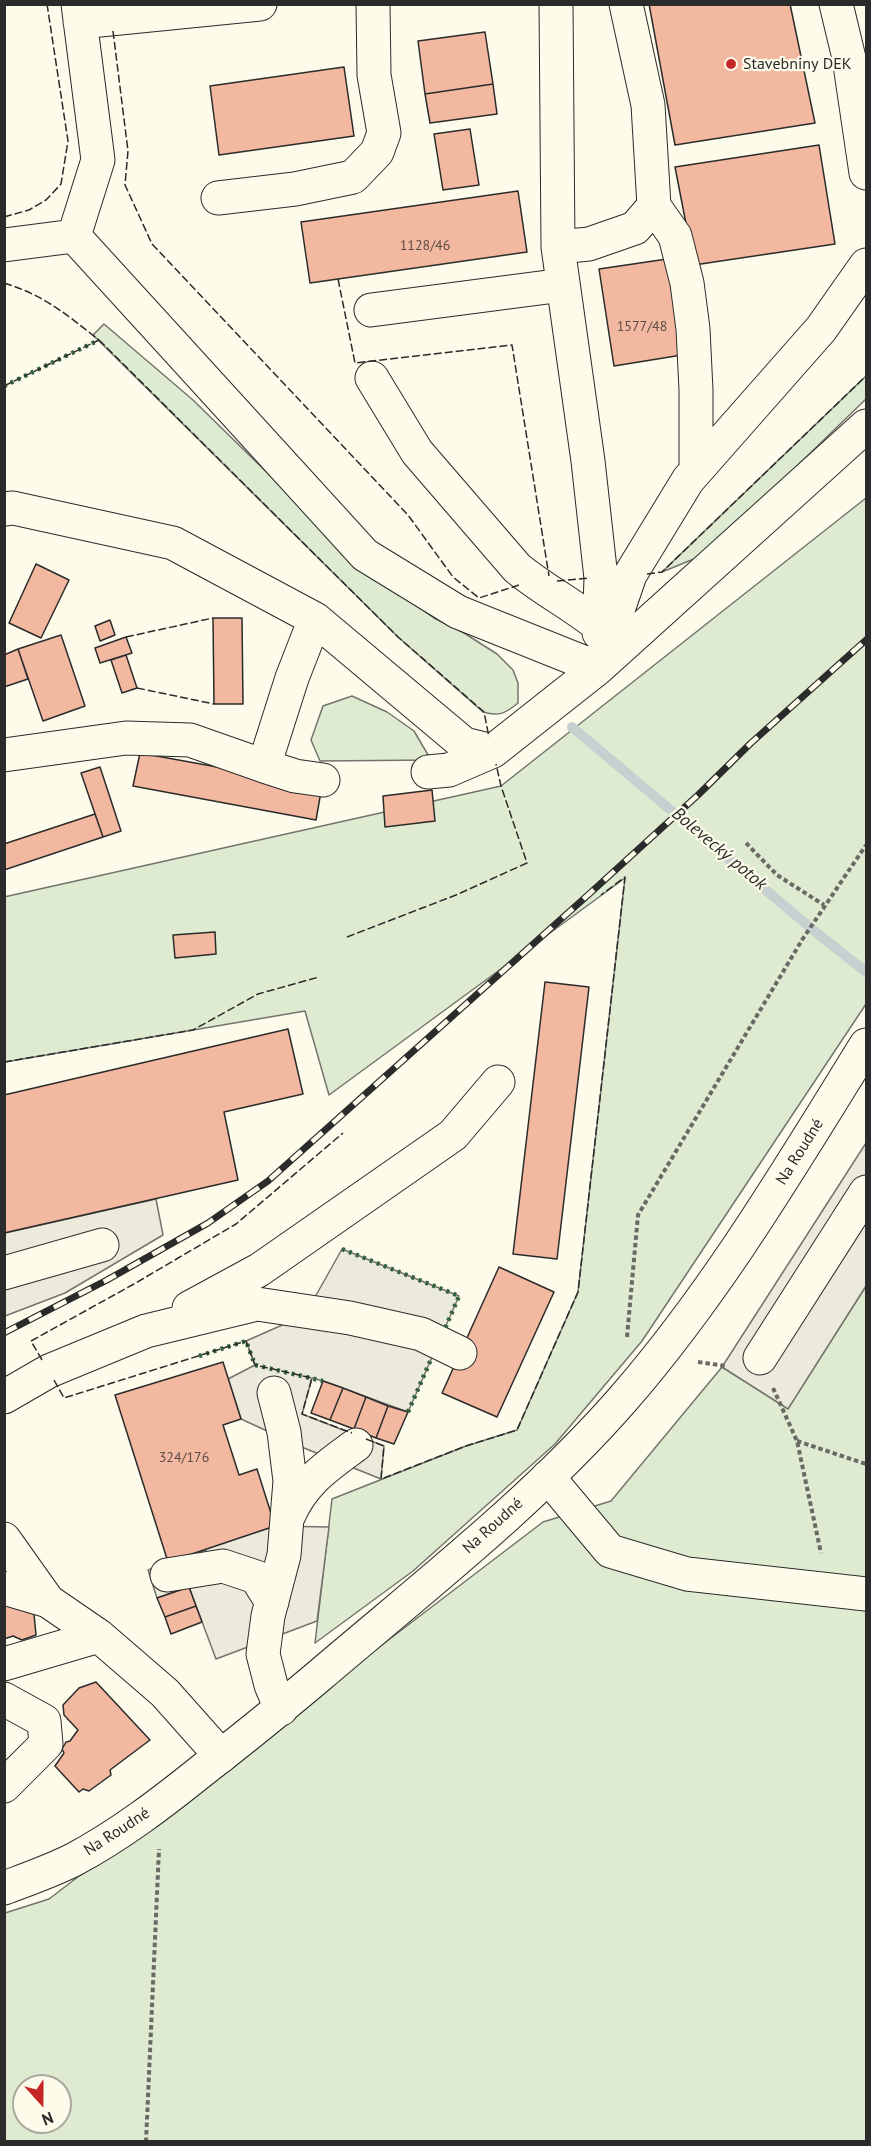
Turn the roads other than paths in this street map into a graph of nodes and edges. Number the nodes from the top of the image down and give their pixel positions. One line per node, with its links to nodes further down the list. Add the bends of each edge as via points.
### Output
1 (260, 4): 6 (main road)
2 (373, 4): 9 (main road, via 374,75 384,133 377,152 353,177)
3 (556, 4): 13 (main road)
4 (626, 4): 10 (main road, via 648,105)
5 (836, 4): 8 (main road)
6 (192, 8): 7 (main road)
7 (79, 13): 11 (main road, via 98,160)
8 (867, 172)
9 (218, 198)
10 (654, 206): 13 (main road, via 635,228 590,244); 19 (main road, via 675,236 687,283 696,379)
11 (74, 236): 12 (main road); 23 (main road, via 365,555 458,612)
12 (4, 245)
13 (558, 247): 15 (main road)
14 (867, 265): 19 (main road, via 821,328)
15 (562, 285): 16 (main road); 22 (main road, via 588,461)
16 (371, 310)
17 (372, 378): 22 (main road, via 417,452 517,568)
18 (867, 426): 23 (main road)
19 (696, 471): 22 (main road, via 630,575)
20 (7, 517): 21 (main road, via 173,543)
21 (315, 620): 24 (main road, via 464,744); 26 (main road)
22 (604, 629): 23 (main road)
23 (598, 668): 24 (main road)
24 (493, 752): 27 (main road, via 449,770)
25 (4, 755): 26 (main road, via 126,738 190,740)
26 (264, 766): 28 (main road)
27 (428, 772)
28 (323, 780)
29 (867, 1045): 40 (main road, Na Roudné, via 787,1174 691,1314 622,1400)
30 (498, 1082): 34 (main road, via 453,1135 259,1270)
31 (867, 1192): 36 (main road)
32 (102, 1245): 33 (main road)
33 (4, 1273)
34 (146, 1331): 35 (main road, via 257,1304 421,1334); 38 (main road, via 49,1371)
35 (460, 1353)
36 (760, 1358)
37 (274, 1393): 41 (main road, via 290,1481)
38 (4, 1397)
39 (356, 1445): 41 (main road, via 320,1472 296,1498)
40 (548, 1477): 45 (main road, via 610,1551 687,1574); 51 (main road, Na Roudné)
41 (287, 1520): 47 (main road, via 284,1555)
42 (4, 1539): 46 (main road)
43 (167, 1575): 47 (main road, via 223,1566 256,1577)
44 (4, 1588): 46 (main road)
45 (867, 1594)
46 (48, 1601): 48 (main road)
47 (272, 1602): 51 (main road, via 263,1654)
48 (99, 1636): 49 (main road); 52 (main road, via 165,1693)
49 (4, 1664)
50 (4, 1698): 53 (main road, via 44,1721 46,1744)
51 (281, 1709): 52 (main road, Na Roudné)
52 (221, 1756): 54 (main road, Na Roudné, via 162,1803 73,1860)
53 (4, 1786)
54 (4, 1888)

